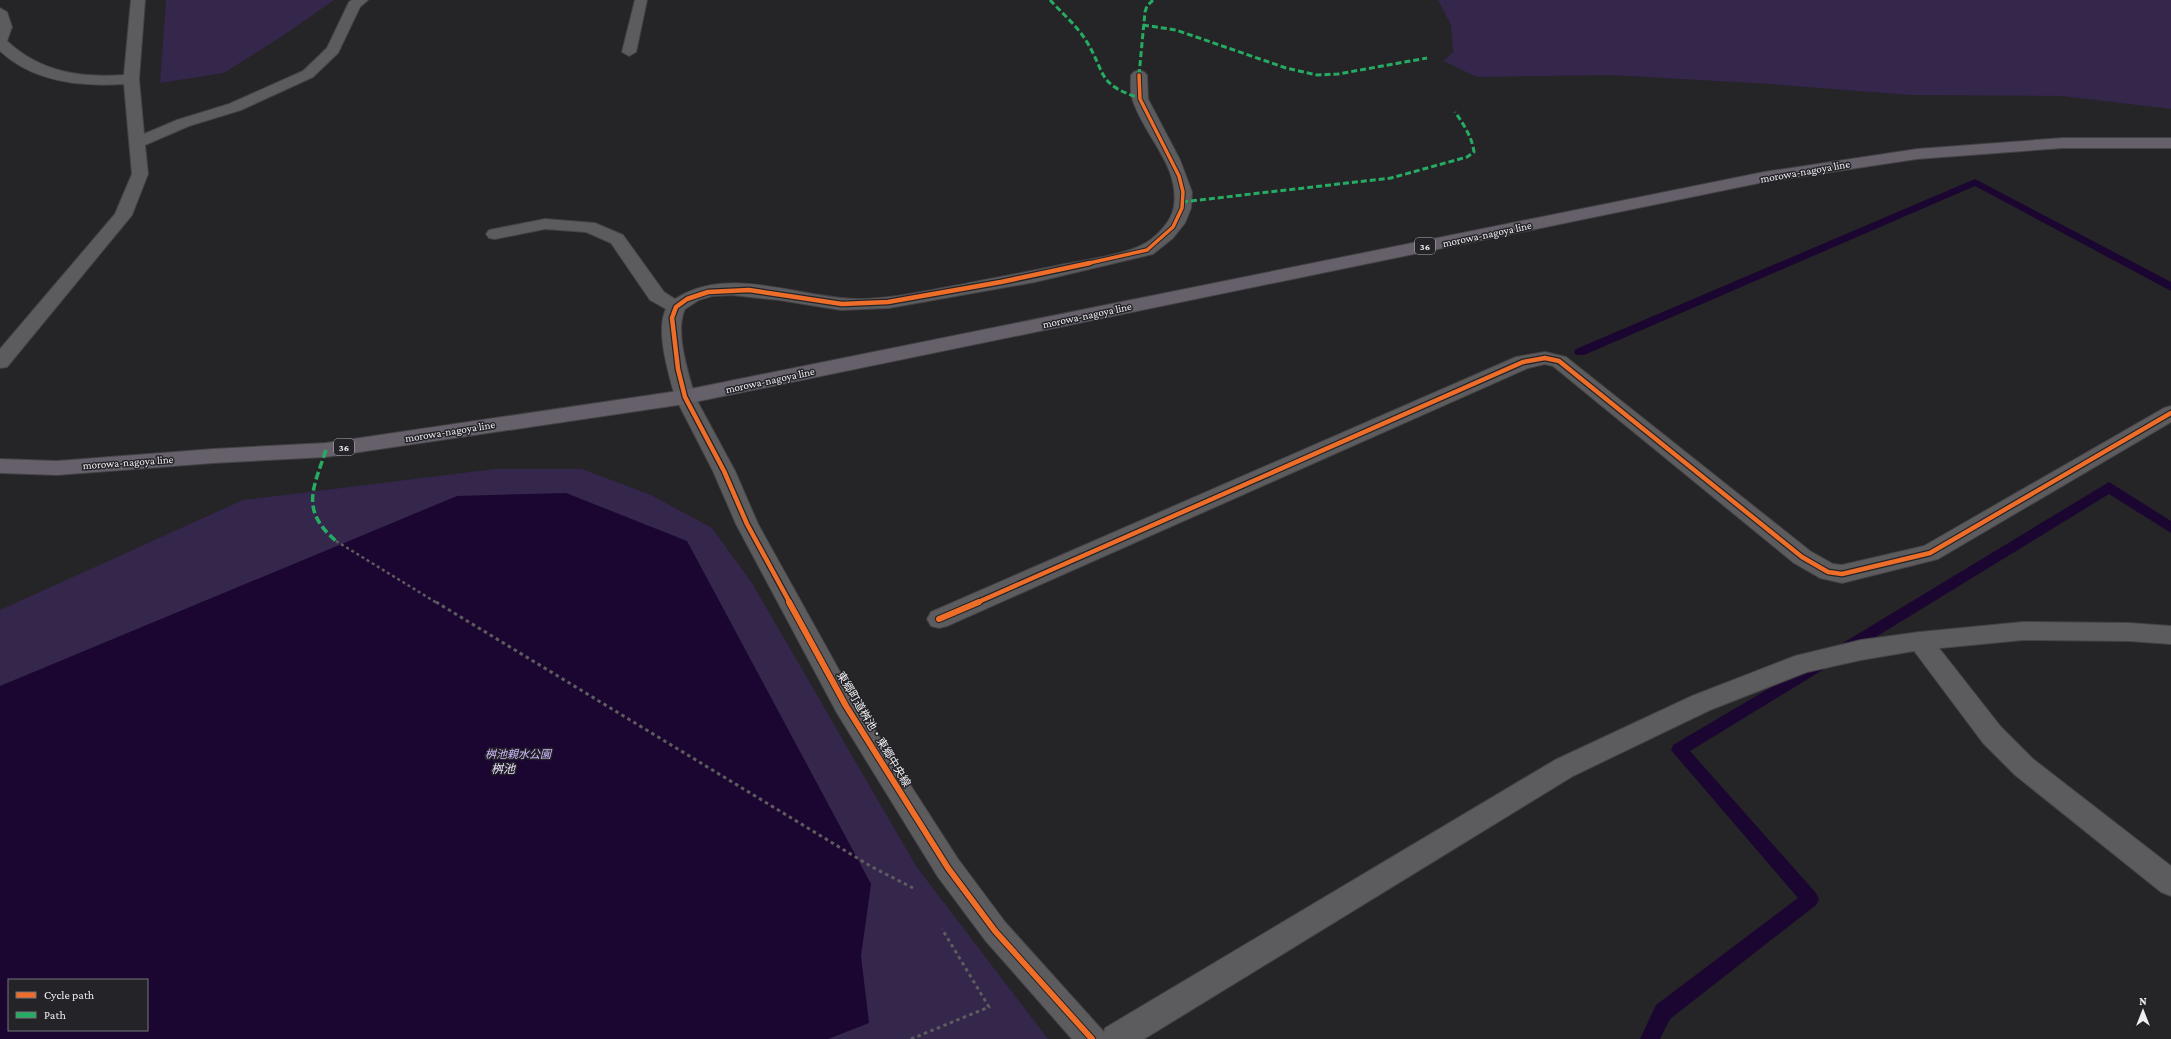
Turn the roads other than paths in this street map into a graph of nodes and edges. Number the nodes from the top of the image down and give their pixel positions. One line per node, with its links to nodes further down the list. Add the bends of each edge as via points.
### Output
1 (138, 0): 9 (street)
2 (361, 0): 10 (street, via 354,5 333,50 308,74 235,107 183,123)
3 (641, 0): 7 (lane)
4 (0, 12): 5 (street, via 5,27)
5 (0, 40)
6 (0, 43): 9 (street, via 10,55 32,67 55,75 85,80)
7 (629, 52)
8 (1139, 75): 13 (street, via 1140,98 1183,186 1182,205 1177,222 1147,250 1001,282 888,302 842,304 749,290 697,294)
9 (131, 79): 10 (street)
10 (136, 143): 14 (street, via 140,174 123,215)
11 (2171, 143): 15 (main road, morowa-nagoya line / 36, via 2063,143 1917,154 1764,177)
12 (495, 234): 13 (street, via 545,224 589,227 616,239 657,296)
13 (676, 307): 15 (street, 東郷町道桝池・東郷中央線, via 672,328)
14 (0, 362)
15 (685, 397): 17 (main road, morowa-nagoya line / 36, via 326,450 57,468); 22 (street, 東郷町道桝池・東郷中央線, via 724,471 747,524 846,706 948,868 995,931)
16 (2171, 413): 18 (street, via 1930,553 1842,574 1828,572 1802,557 1559,362 1545,358 1523,362)
17 (0, 466)
18 (939, 619)
19 (2171, 635): 20 (street, via 2023,631)
20 (1920, 641): 21 (street, via 1992,734 2024,767); 23 (street, via 1861,650 1804,663 1702,703 1564,768)
21 (2171, 883)
22 (1092, 1039)
23 (1116, 1039)

